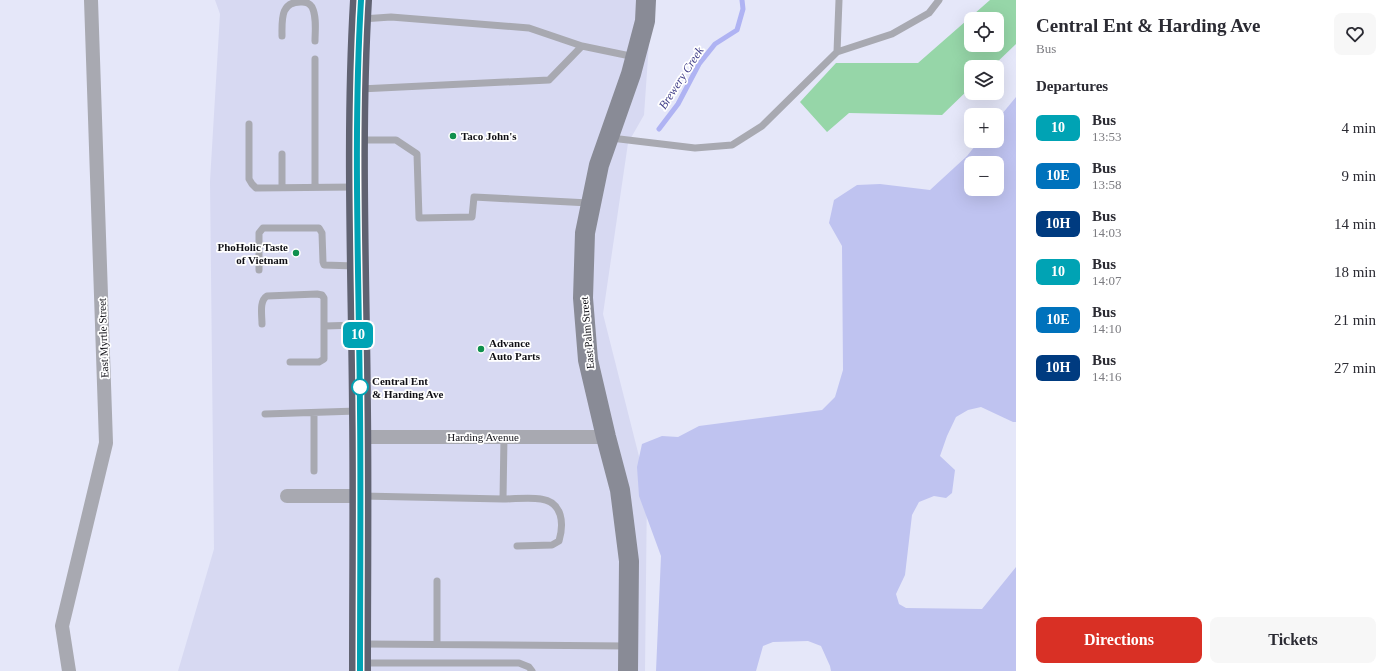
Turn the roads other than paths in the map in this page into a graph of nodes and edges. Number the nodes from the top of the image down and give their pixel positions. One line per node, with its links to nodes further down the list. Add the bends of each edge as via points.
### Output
1 (91, 0): 42 (street, East Myrtle Street, via 106,443 62,626)
2 (646, 0): 10 (street, East Palm Street, via 645,21)
3 (838, 0): 9 (lane)
4 (939, 0): 9 (lane, via 929,13 892,34)
5 (360, 10): 8 (lane, via 391,17 529,28); 12 (highway)
6 (282, 36): 7 (lane, via 282,15 286,8 293,2 307,2 312,6 315,16)
7 (315, 41)
8 (582, 46): 10 (lane); 12 (lane, via 549,80)
9 (838, 52): 14 (lane, via 762,126 732,144 695,148)
10 (636, 57): 14 (street, East Palm Street)
11 (315, 59): 18 (lane)
12 (357, 89): 15 (highway)
13 (249, 124): 17 (lane, via 249,179 256,188)
14 (609, 138): 20 (street, East Palm Street, via 599,165)
15 (358, 140): 19 (highway); 20 (lane, via 396,140 417,154 419,218 472,217 474,197)
16 (282, 154): 17 (lane)
17 (282, 187): 18 (lane)
18 (315, 187): 19 (lane)
19 (357, 187): 21 (highway)
20 (591, 204): 32 (street, East Palm Street, via 585,233 583,298 588,360)
21 (358, 266): 22 (lane, via 324,264 322,234 319,228 263,228 259,233); 24 (highway)
22 (259, 270)
23 (262, 324): 25 (lane, via 263,298 317,294 324,298)
24 (358, 325): 25 (lane); 27 (highway)
25 (325, 326): 26 (lane, via 324,359 319,362)
26 (290, 362)
27 (360, 411): 28 (lane); 30 (highway)
28 (314, 413): 29 (lane); 33 (lane)
29 (265, 414)
30 (360, 437): 31 (street, Harding Avenue); 35 (highway)
31 (504, 437): 32 (street, Harding Avenue); 36 (lane)
32 (606, 438): 40 (street, East Palm Street, via 620,490 629,561)
33 (314, 471)
34 (287, 496): 35 (street)
35 (360, 496): 36 (lane); 41 (highway)
36 (503, 499): 37 (lane, via 542,499 554,504 561,516 562,530 559,541 552,545)
37 (517, 546)
38 (437, 581): 39 (lane)
39 (437, 644): 40 (lane); 41 (lane)
40 (628, 646): 44 (street, East Palm Street)
41 (360, 659): 43 (lane, via 519,663)
42 (69, 671)
43 (532, 671)
44 (628, 671)

